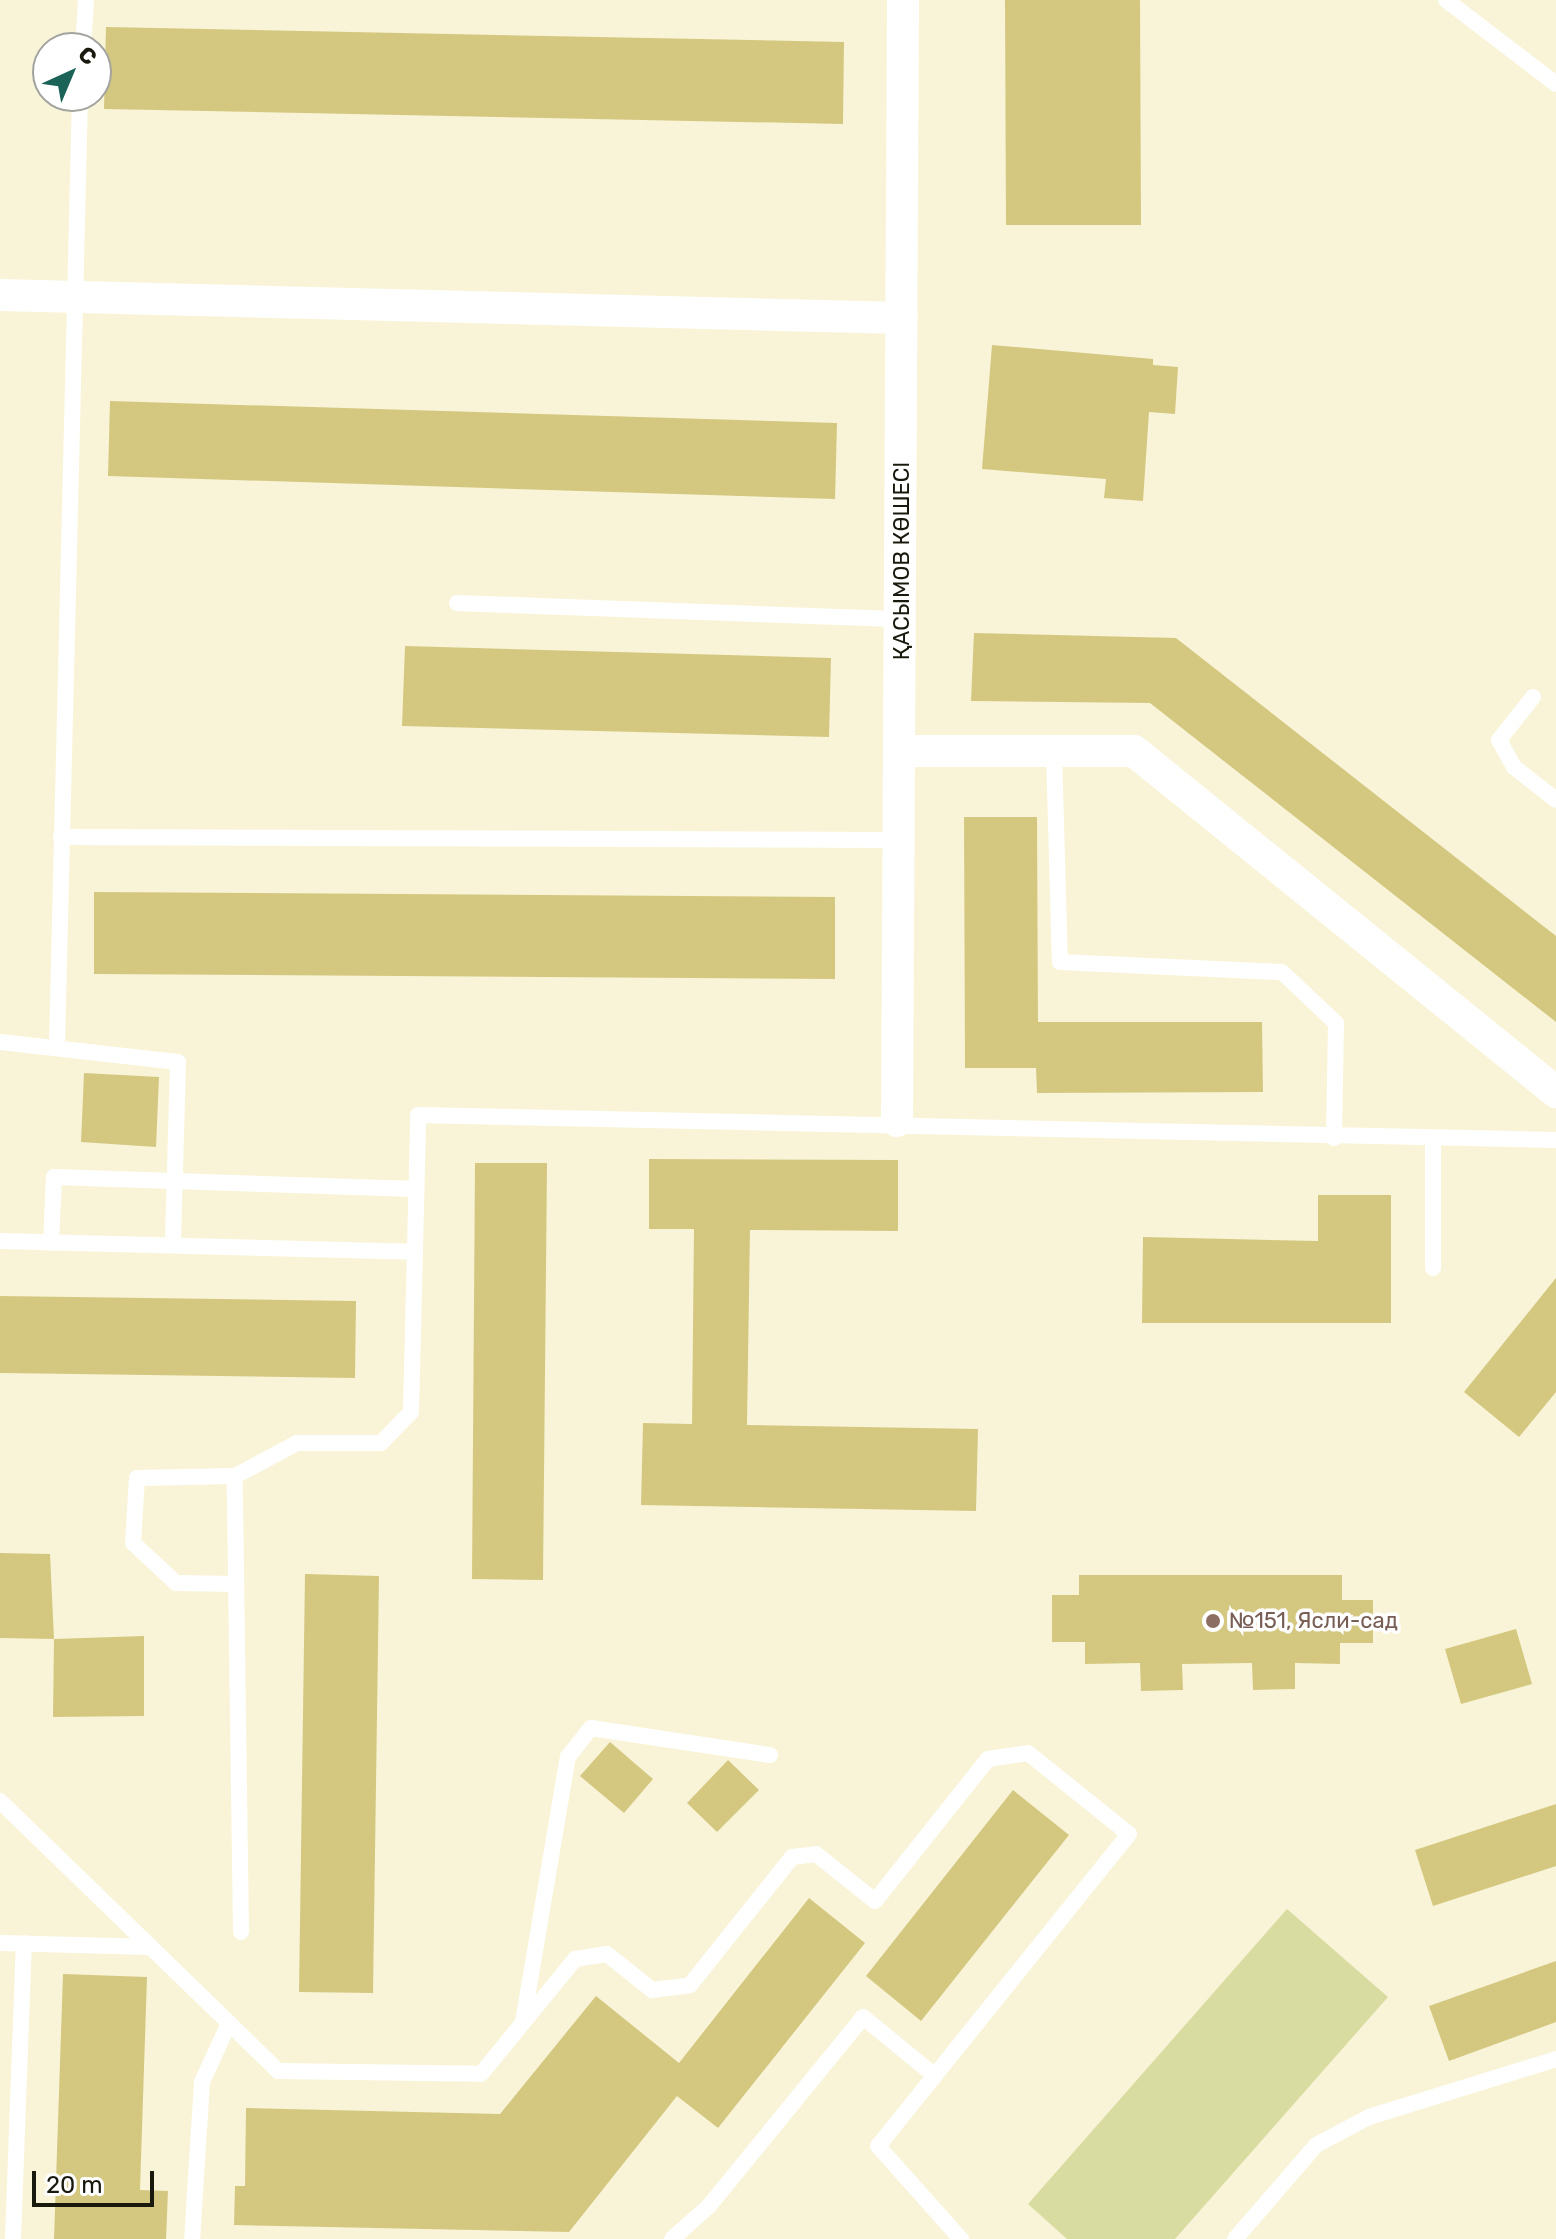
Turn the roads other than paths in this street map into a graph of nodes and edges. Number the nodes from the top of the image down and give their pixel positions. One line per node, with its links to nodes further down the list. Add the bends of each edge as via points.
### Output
1 (86, 0): 4 (lane)
2 (903, 0): 9 (street, ҚАСЫМОВ КӨШЕСІ)
3 (1446, 0): 5 (lane)
4 (84, 32)
5 (1556, 84)
6 (79, 112): 8 (lane)
7 (0, 295): 8 (street)
8 (72, 298): 9 (street); 16 (lane)
9 (902, 318): 11 (street, ҚАСЫМОВ КӨШЕСІ)
10 (457, 603): 11 (lane)
11 (902, 619): 13 (street, ҚАСЫМОВ КӨШЕСІ)
12 (1533, 697): 15 (lane, via 1499,740 1514,767)
13 (901, 751): 14 (street); 17 (street, ҚАСЫМОВ КӨШЕСІ)
14 (1054, 751): 20 (street, via 1134,751); 22 (lane, via 1060,962 1282,972 1336,1023)
15 (1556, 800)
16 (61, 837): 17 (lane); 19 (lane)
17 (901, 840): 21 (street, ҚАСЫМОВ КӨШЕСІ)
18 (0, 1042): 19 (lane)
19 (57, 1044): 25 (lane, via 178,1062)
20 (1556, 1092)
21 (897, 1121): 22 (lane); 26 (lane, via 418,1115)
22 (1334, 1138): 23 (lane)
23 (1433, 1139): 24 (lane); 31 (lane)
24 (1556, 1140)
25 (175, 1181): 26 (lane); 28 (lane, via 54,1177); 29 (lane)
26 (416, 1189): 30 (lane)
27 (0, 1241): 28 (lane)
28 (51, 1243): 29 (lane)
29 (173, 1245): 30 (lane)
30 (415, 1252): 32 (lane, via 411,1412 381,1443 297,1443)
31 (1433, 1268)
32 (235, 1476): 33 (lane); 33 (lane, via 137,1478 133,1543 176,1583)
33 (236, 1584): 36 (lane)
34 (770, 1755): 41 (lane, via 591,1728 568,1757)
35 (0, 1801): 39 (lane)
36 (241, 1932)
37 (0, 1943): 38 (lane)
38 (24, 1943): 39 (lane); 44 (lane)
39 (151, 1947): 40 (lane)
40 (229, 2023): 41 (lane, via 278,2071 481,2074); 45 (lane, via 202,2082)
41 (523, 2023): 43 (lane, via 575,1959 607,1954 652,1990 690,1985 792,1857 816,1854 875,1901 988,1759 1028,1753 1129,1834)
42 (1556, 2059): 48 (lane, via 1369,2117 1316,2145)
43 (935, 2076): 46 (lane, via 863,2017 709,2206); 47 (lane, via 878,2146)
44 (13, 2239)
45 (192, 2239)
46 (672, 2239)
47 (961, 2239)
48 (1235, 2239)

